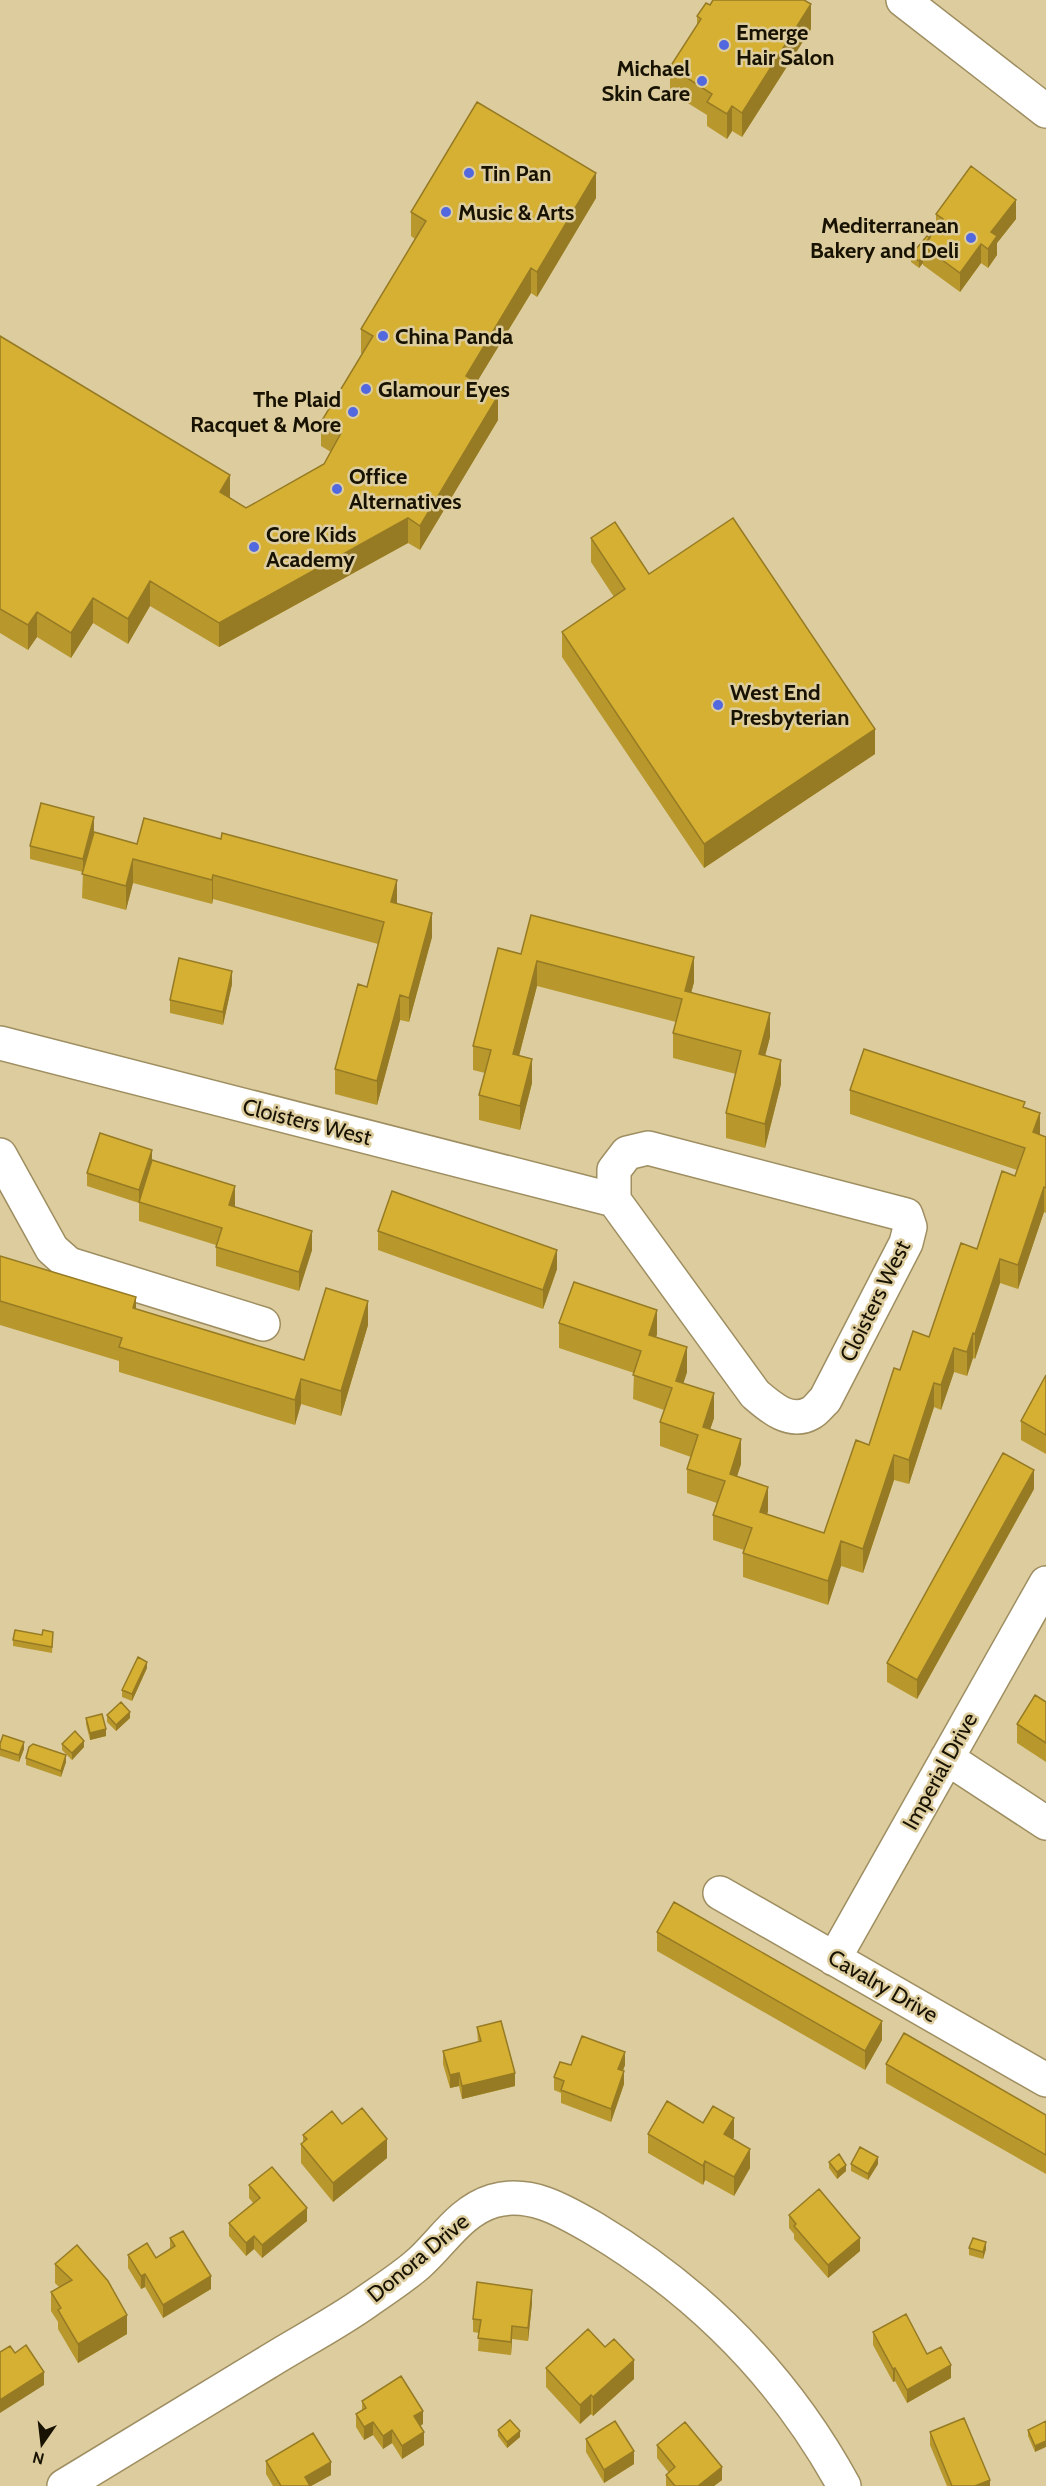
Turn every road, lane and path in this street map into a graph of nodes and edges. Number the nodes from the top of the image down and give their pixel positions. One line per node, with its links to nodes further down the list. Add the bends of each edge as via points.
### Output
1 (903, 0): 2 (street)
2 (1046, 111)
3 (0, 1043): 5 (street, Cloisters West)
4 (0, 1155): 6 (street, via 52,1249 69,1264)
5 (614, 1200): 5 (street, Cloisters West, via 755,1394 774,1411 792,1416 811,1413 825,1400 906,1243 910,1227 906,1215 648,1148 627,1153 614,1170)
6 (263, 1324)
7 (1046, 1583): 8 (street, Imperial Drive)
8 (947, 1758): 9 (street); 11 (street, Imperial Drive)
9 (1046, 1823)
10 (720, 1893): 11 (street, Cavalry Drive)
11 (834, 1959): 12 (street, Cavalry Drive)
12 (1046, 2080)
13 (64, 2486): 14 (street, Donora Drive, via 363,2305 417,2265 465,2216 492,2201 517,2198 555,2206 625,2247 710,2314 761,2365 804,2420)
14 (844, 2486)

